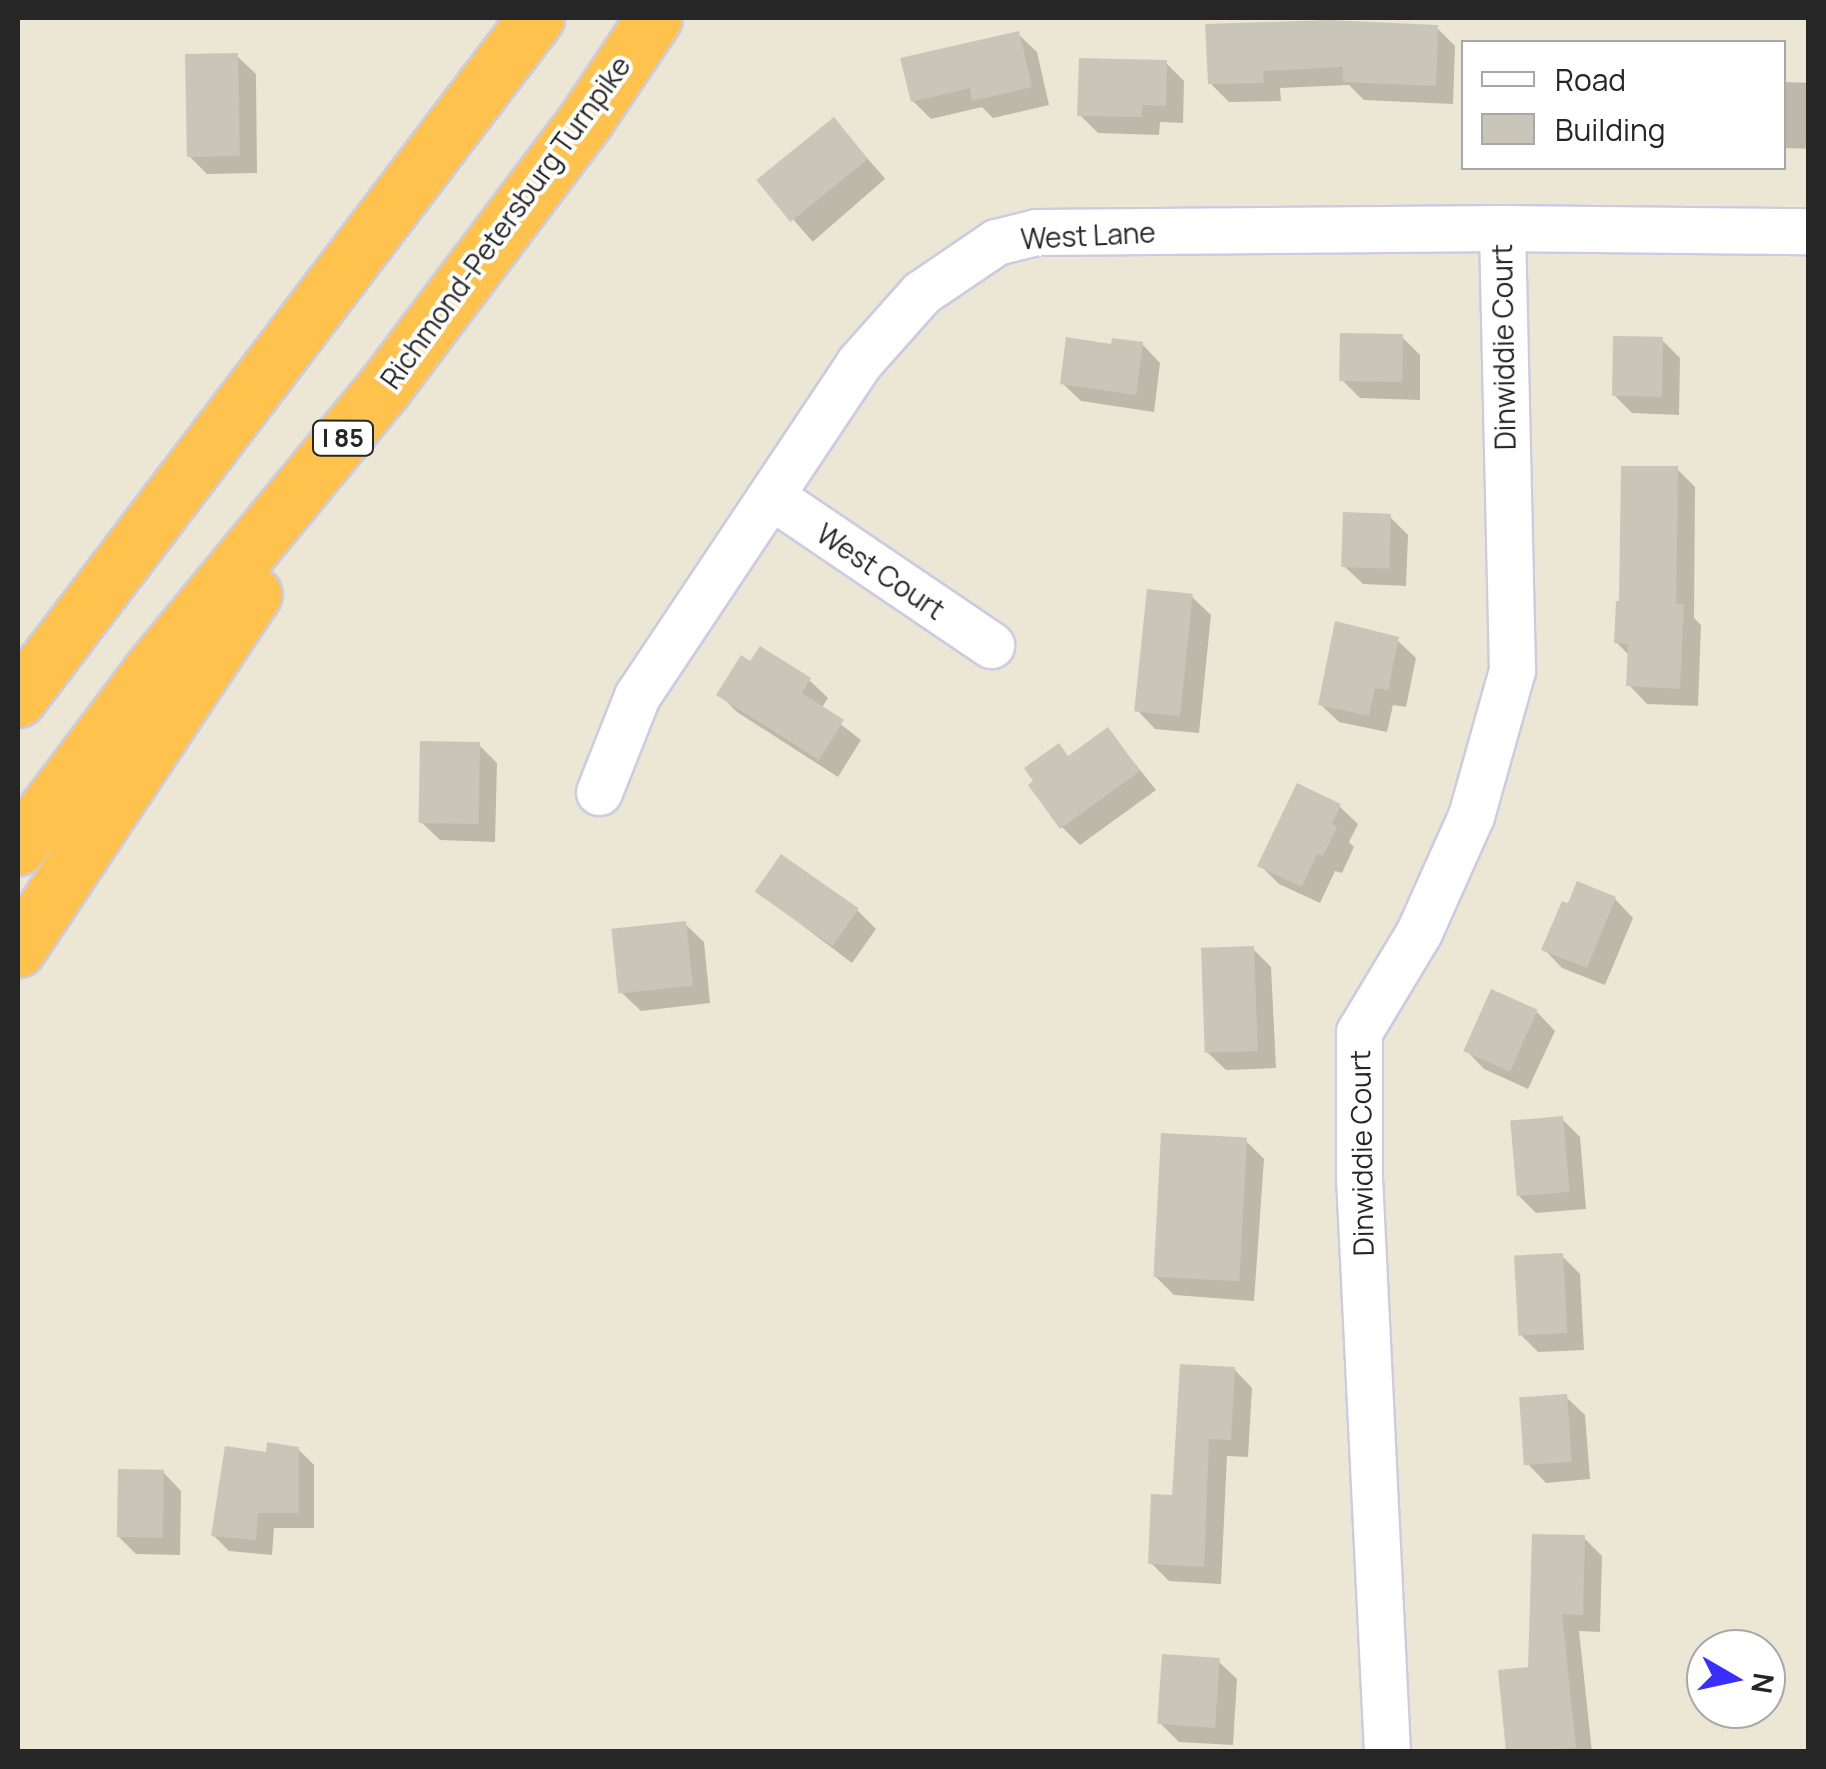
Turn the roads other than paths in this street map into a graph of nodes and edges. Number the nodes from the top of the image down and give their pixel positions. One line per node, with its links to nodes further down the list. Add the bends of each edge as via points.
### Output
1 (536, 18): 8 (highway)
2 (654, 18): 5 (highway, Richmond-Petersburg Turnpike / I 85)
3 (1502, 228): 4 (street, West Lane); 6 (street, West Lane, via 1036,232 996,242 921,293 870,350); 12 (street, Dinwiddie Court, via 1512,670 1471,816 1419,932 1360,1032 1358,1177)
4 (1808, 231)
5 (383, 389): 10 (highway, Richmond-Petersburg Turnpike / I 85, via 152,670); 11 (highway)
6 (771, 496): 7 (street, West Court); 9 (street, West Lane, via 637,696)
7 (991, 645)
8 (18, 699)
9 (599, 792)
10 (18, 847)
11 (18, 949)
12 (1387, 1752)

